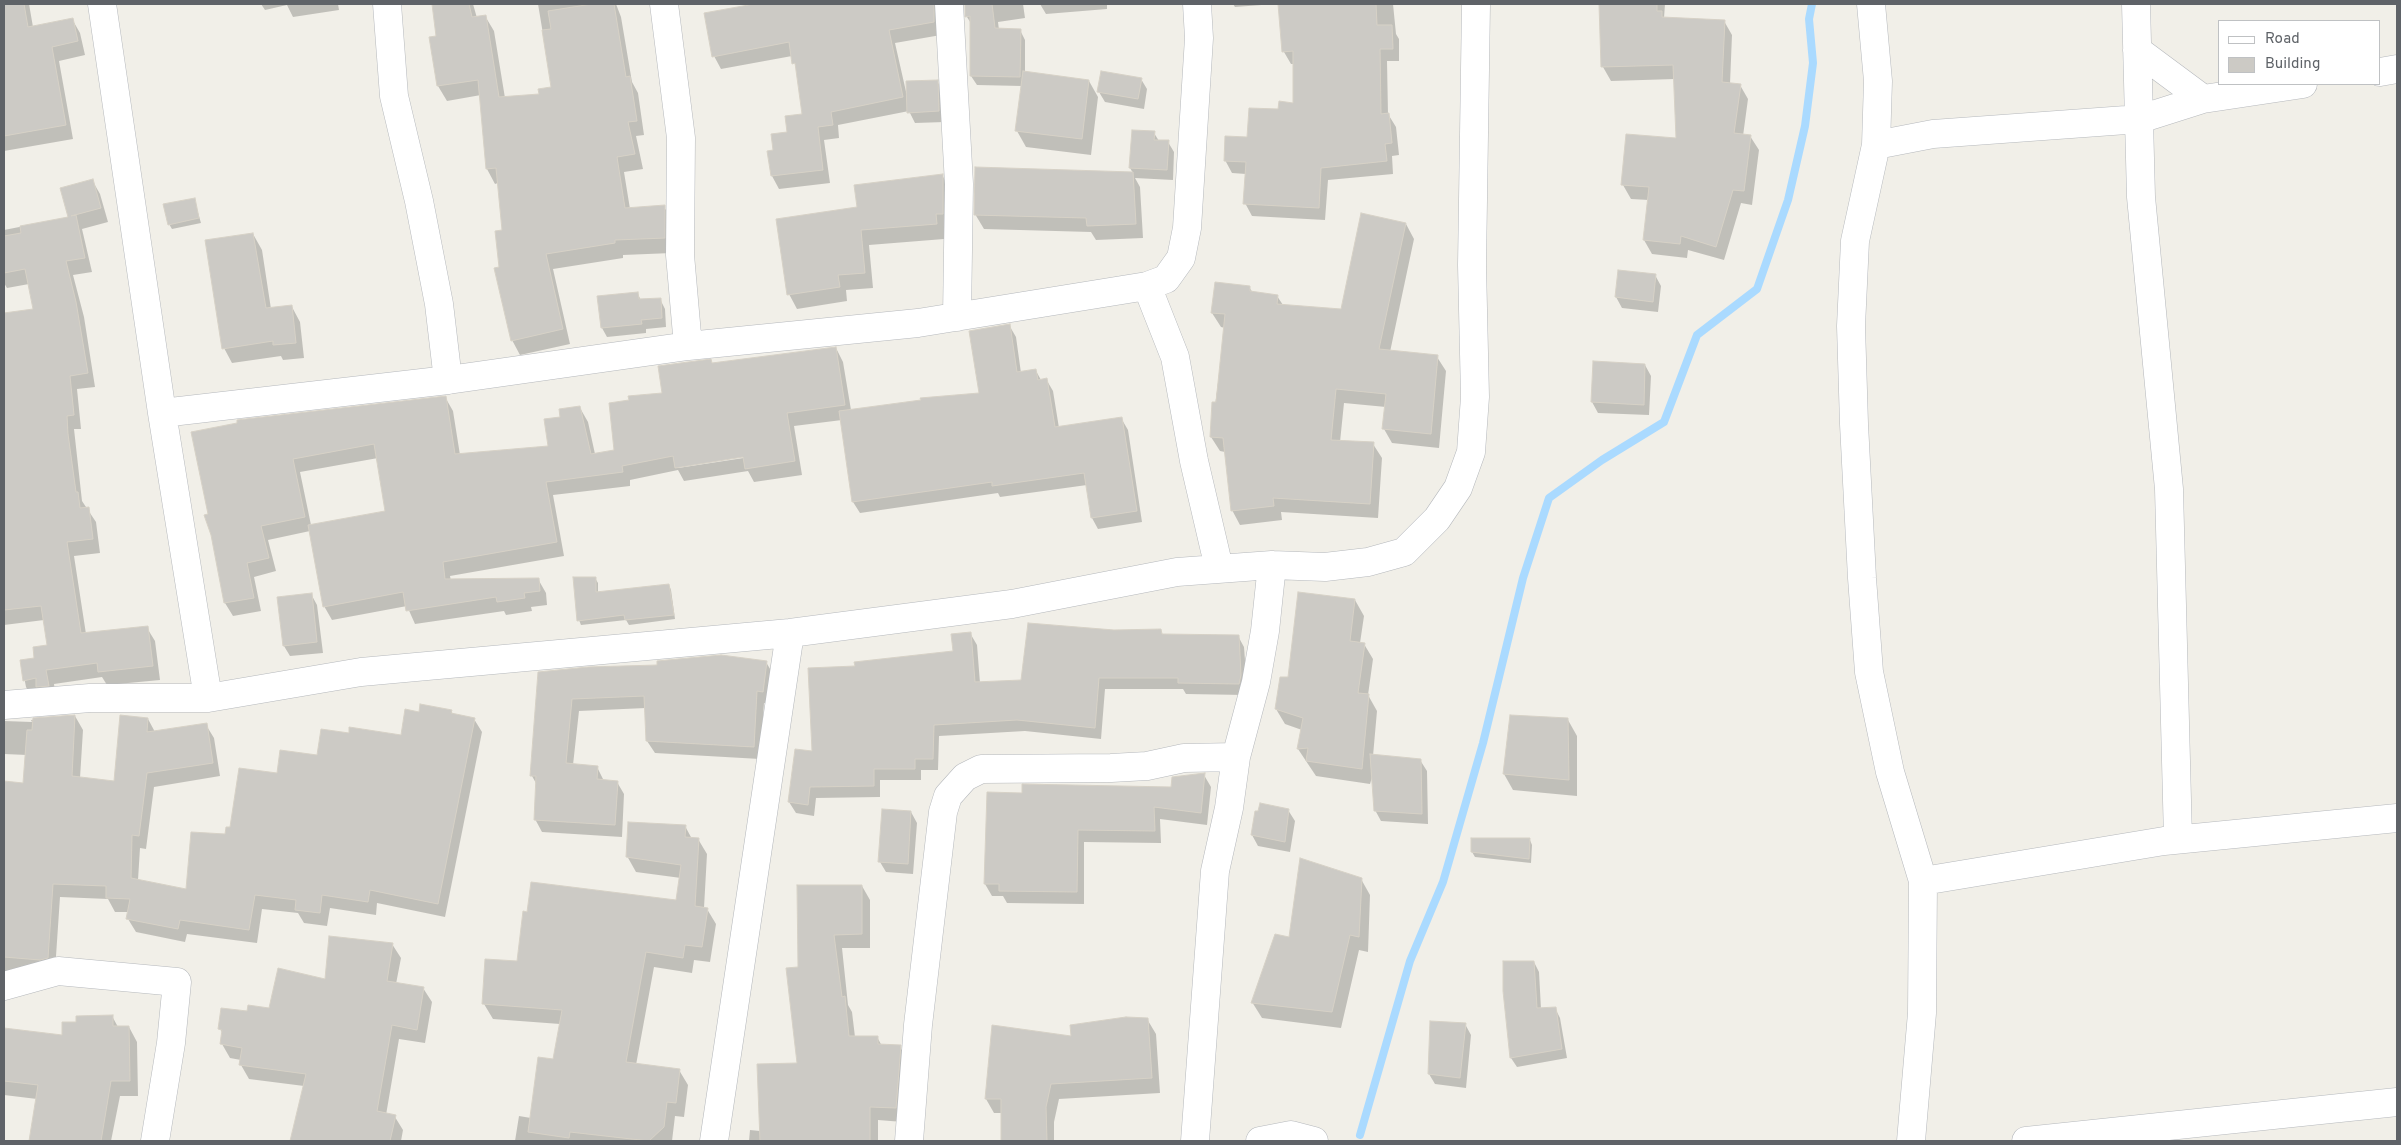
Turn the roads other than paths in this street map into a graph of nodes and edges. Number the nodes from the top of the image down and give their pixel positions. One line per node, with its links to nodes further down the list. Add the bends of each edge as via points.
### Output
1 (102, 4): 20 (street)
2 (387, 4): 19 (street, via 394,96 437,294)
3 (664, 4): 18 (street, via 681,138 680,255)
4 (949, 4): 17 (street, via 959,184)
5 (1197, 4): 16 (street, via 1199,38 1187,228 1181,258 1166,279)
6 (1476, 4): 21 (street, via 1472,265 1475,397 1471,452 1458,488 1437,519 1404,552 1368,562 1325,567)
7 (1871, 4): 15 (street, via 1878,81)
8 (2136, 4): 9 (street)
9 (2137, 50): 13 (street); 14 (street)
10 (2397, 69): 11 (street)
11 (2381, 72)
12 (2296, 85): 13 (street)
13 (2203, 99): 14 (street)
14 (2140, 119): 15 (street, via 1933,134); 28 (street, via 2141,197 2168,489)
15 (1876, 144): 29 (street, via 1855,241 1852,294 1854,424 1862,578 1869,672 1890,772)
16 (1147, 286): 17 (street); 22 (street, via 1175,357 1194,462)
17 (956, 317): 18 (street, via 806,336)
18 (688, 346): 19 (street)
19 (448, 380): 20 (street)
20 (162, 413): 24 (street)
21 (1272, 565): 22 (street); 26 (street, via 1256,682)
22 (1219, 568): 23 (street, via 1177,572 1012,604)
23 (790, 633): 24 (street, via 361,672); 34 (street)
24 (208, 698): 25 (street, via 90,698)
25 (4, 705)
26 (1236, 757): 35 (street, via 1184,758 1147,766 1111,768 981,769 965,777 948,796 918,1025); 36 (street, via 1215,871)
27 (2397, 818): 28 (street)
28 (2178, 839): 29 (street)
29 (1923, 881): 39 (street, via 1922,1014)
30 (4, 986): 33 (street, via 58,971 177,982)
31 (2397, 1102): 32 (street)
32 (2214, 1131): 40 (street)
33 (155, 1141)
34 (714, 1141)
35 (909, 1141)
36 (1195, 1141)
37 (1260, 1141): 38 (street, via 1291,1135)
38 (1314, 1141)
39 (1911, 1141)
40 (2026, 1141)

